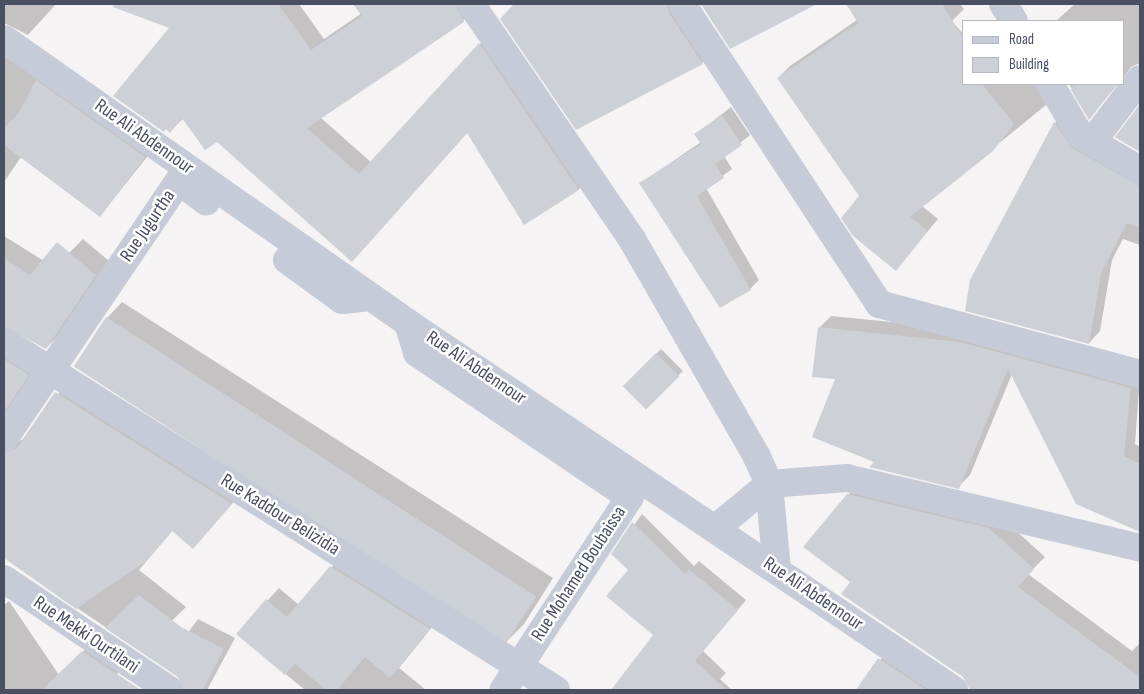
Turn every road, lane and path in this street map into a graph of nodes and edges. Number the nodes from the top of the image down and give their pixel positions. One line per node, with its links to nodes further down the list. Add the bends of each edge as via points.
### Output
1 (471, 4): 16 (street, via 633,241 721,392)
2 (682, 4): 14 (street, via 879,304)
3 (1003, 4): 4 (street)
4 (1013, 20)
5 (4, 39): 10 (street, Rue Ali Abdennour)
6 (1140, 79): 8 (street)
7 (1051, 85): 8 (street, via 1080,135)
8 (1092, 142): 9 (street)
9 (1140, 170)
10 (371, 297): 11 (street, Rue Ali Abdennour); 13 (street, Rue Jugurtha, via 342,300 179,181)
11 (408, 323): 17 (street, Rue Ali Abdennour); 21 (street, Rue Mohamed Boubaissa, via 417,353 630,497)
12 (4, 341): 13 (street, Rue Kaddour Belizidia)
13 (51, 370): 15 (street, Rue Jugurtha); 21 (street, Rue Kaddour Belizidia)
14 (1140, 374)
15 (4, 439)
16 (769, 484): 17 (street); 18 (street, via 847,478); 19 (street)
17 (716, 528): 19 (street, Rue Ali Abdennour)
18 (1140, 548)
19 (777, 570): 25 (street, Rue Ali Abdennour)
20 (4, 579): 22 (street, Rue Mekki Ourtilani)
21 (518, 666): 23 (street, Rue Mohamed Boubaissa); 24 (street, Rue Kaddour Belizidia)
22 (169, 690)
23 (503, 690)
24 (556, 690)
25 (954, 690)

